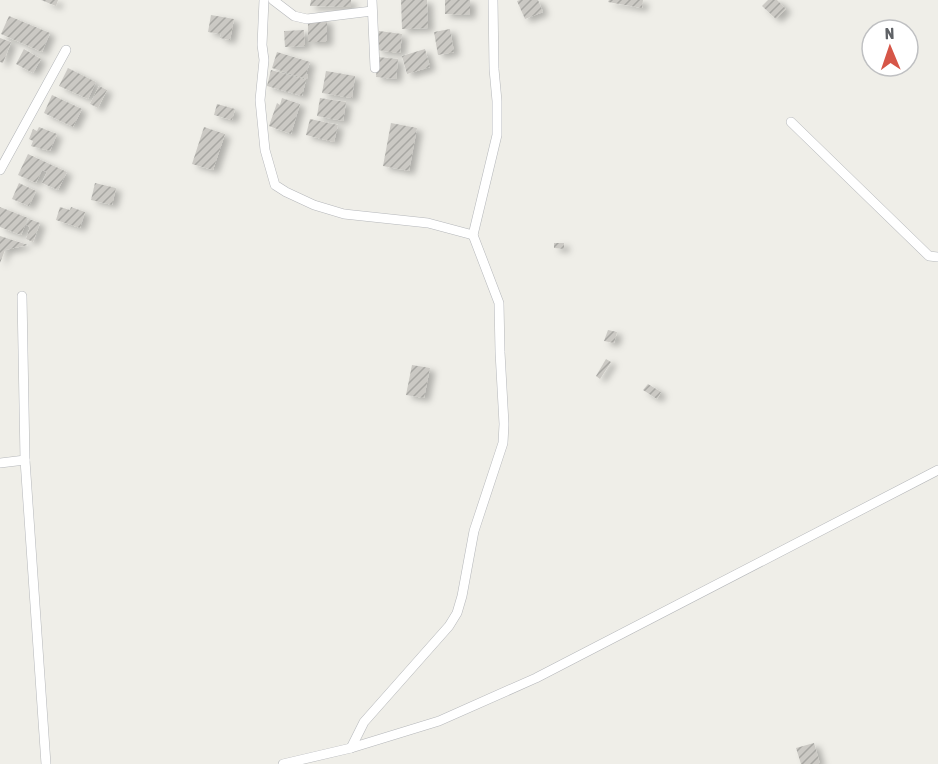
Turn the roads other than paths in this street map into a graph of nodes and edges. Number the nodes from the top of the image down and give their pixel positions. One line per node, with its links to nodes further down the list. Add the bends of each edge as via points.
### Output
1 (264, 0): 10 (street, via 264,77 260,99 265,150 275,185 314,205 344,214 428,223)
2 (273, 0): 5 (street, via 294,16 307,19)
3 (372, 0): 5 (street)
4 (494, 0): 10 (street, via 497,135)
5 (372, 11): 7 (street)
6 (66, 50): 9 (street)
7 (375, 68)
8 (791, 122): 11 (street, via 929,256)
9 (0, 170)
10 (473, 235): 16 (street, via 499,303 503,443 474,531 457,613 364,722)
11 (938, 257)
12 (22, 296): 13 (street)
13 (25, 460): 14 (street); 17 (street)
14 (0, 463)
15 (938, 470): 16 (street, via 536,678 439,721)
16 (351, 748): 18 (street)
17 (46, 764)
18 (283, 764)

